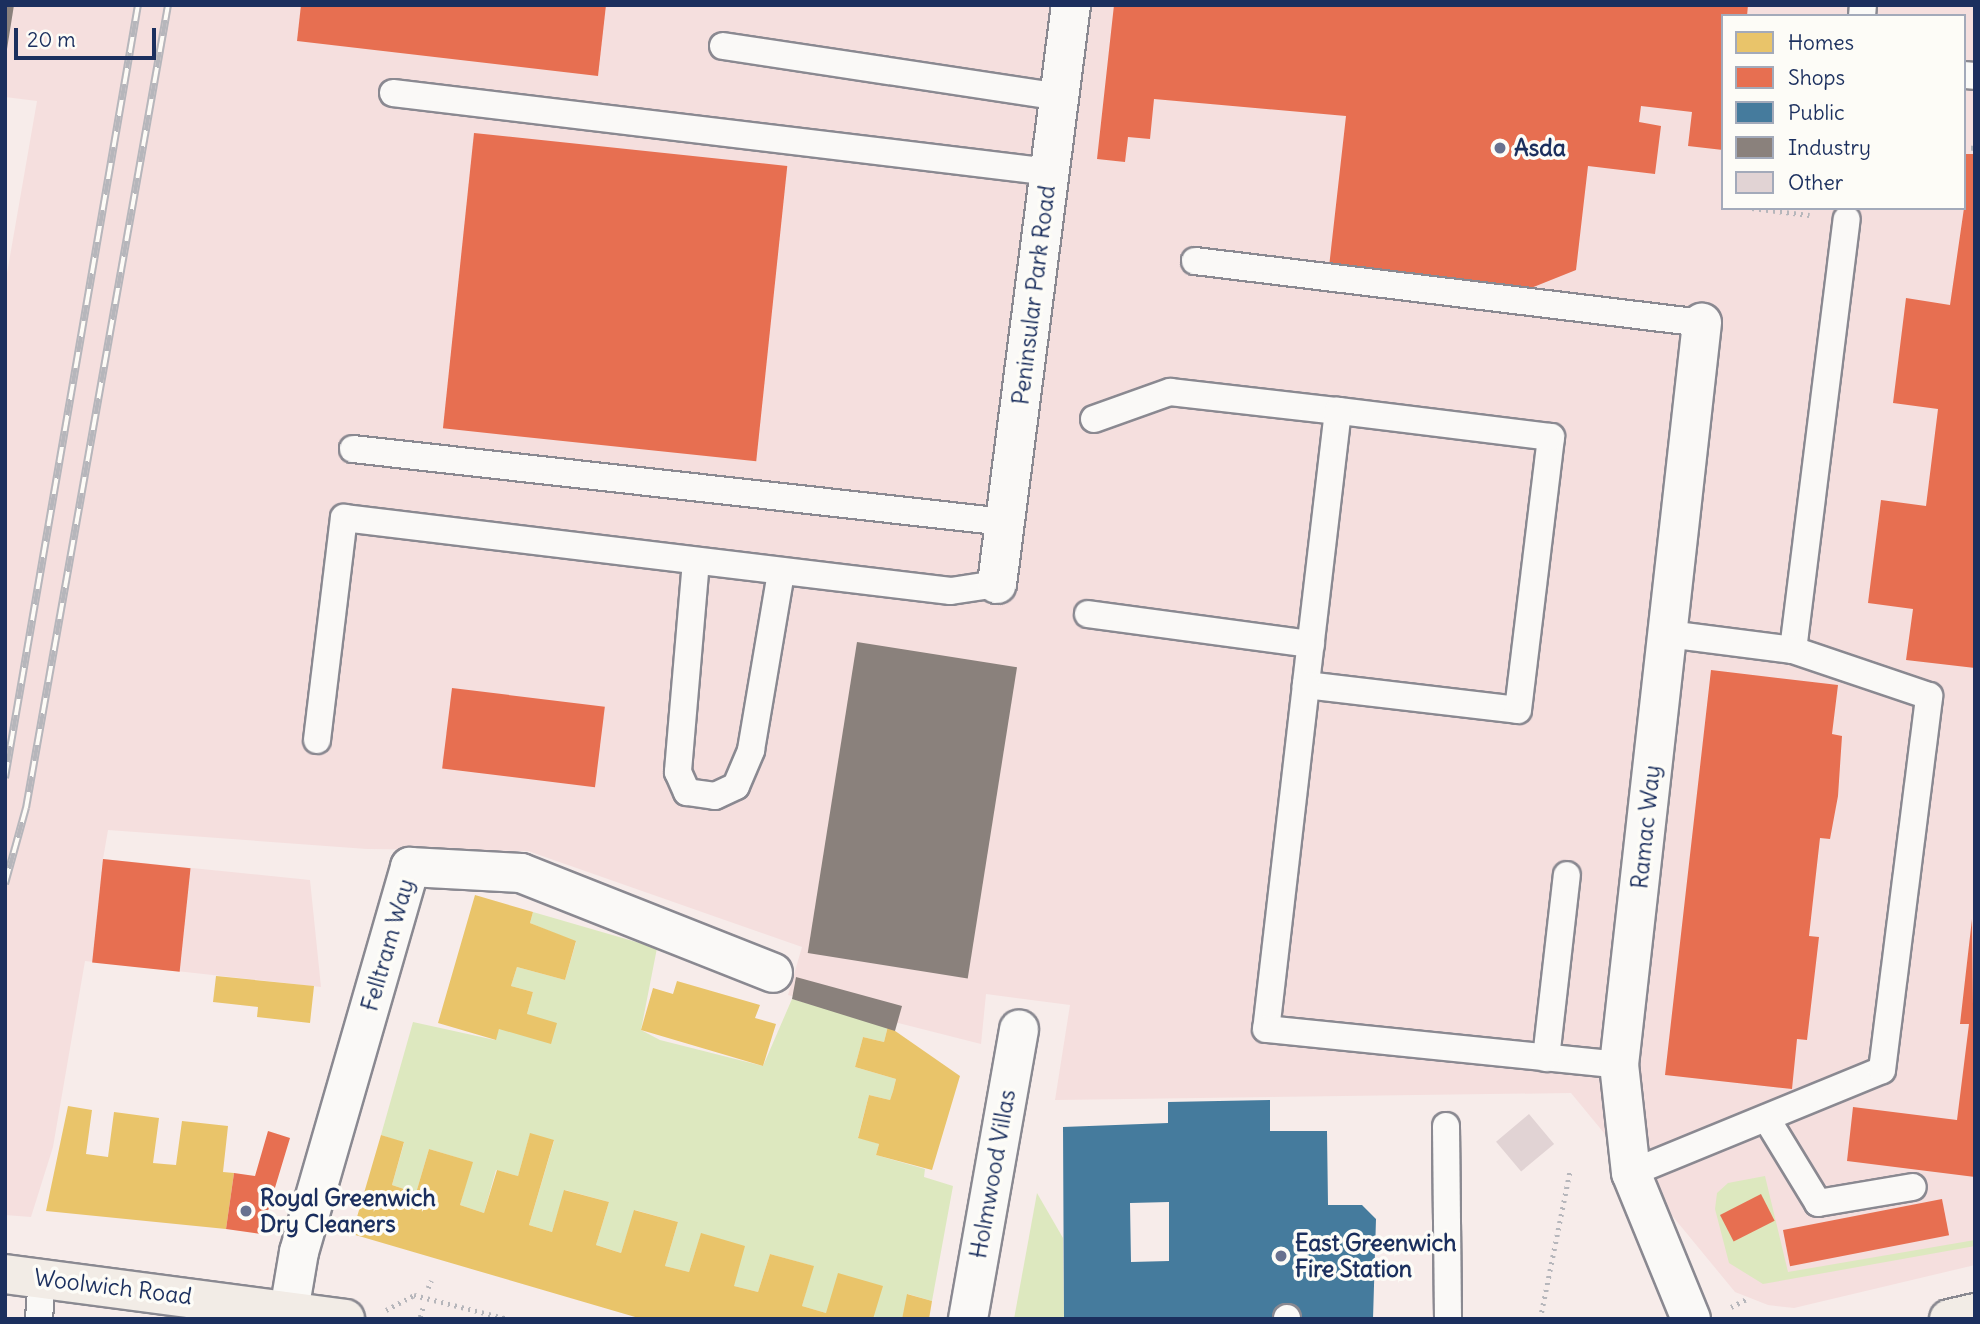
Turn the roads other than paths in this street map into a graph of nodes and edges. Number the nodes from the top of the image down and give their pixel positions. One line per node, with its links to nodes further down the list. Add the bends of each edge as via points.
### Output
1 (1071, 5): 4 (street, Peninsular Park Road)
2 (723, 46): 4 (lane)
3 (393, 93): 5 (lane)
4 (1060, 97): 5 (street, Peninsular Park Road)
5 (1051, 172): 12 (street, Peninsular Park Road)
6 (1847, 219): 19 (lane)
7 (1195, 261): 8 (lane)
8 (1702, 323): 17 (street, Ramac Way)
9 (1338, 411): 10 (lane, via 1170,392); 18 (lane); 20 (lane, via 1551,437 1518,710)
10 (1094, 419)
11 (353, 449): 12 (lane)
12 (1005, 522): 15 (street, Peninsular Park Road)
13 (696, 561): 14 (lane); 14 (lane, via 676,752 687,792 715,796 736,786 751,750); 21 (lane, via 344,518)
14 (781, 572): 15 (lane, via 951,591)
15 (997, 584)
16 (1088, 614): 18 (lane)
17 (1668, 634): 19 (lane); 26 (street, Ramac Way)
18 (1311, 644): 20 (lane)
19 (1794, 650): 27 (lane, via 1929,696 1882,1070)
20 (1306, 685): 25 (lane, via 1266,1029)
21 (317, 740)
22 (1567, 875): 25 (lane)
23 (773, 973): 33 (street, Felltram Way, via 521,873 410,867 296,1263)
24 (1019, 1029): 35 (street, Holmwood Villas)
25 (1546, 1058): 26 (lane)
26 (1619, 1065): 29 (street, Ramac Way)
27 (1768, 1121): 29 (lane); 30 (lane, via 1818,1203)
28 (1446, 1126): 36 (lane)
29 (1631, 1173): 37 (street, Ramac Way)
30 (1913, 1187)
31 (24, 1276): 33 (main road, Woolwich Road); 34 (lane)
32 (1975, 1313): 38 (main road)
33 (329, 1315)
34 (38, 1319)
35 (968, 1319)
36 (1448, 1319)
37 (1691, 1319)
38 (1949, 1319)

